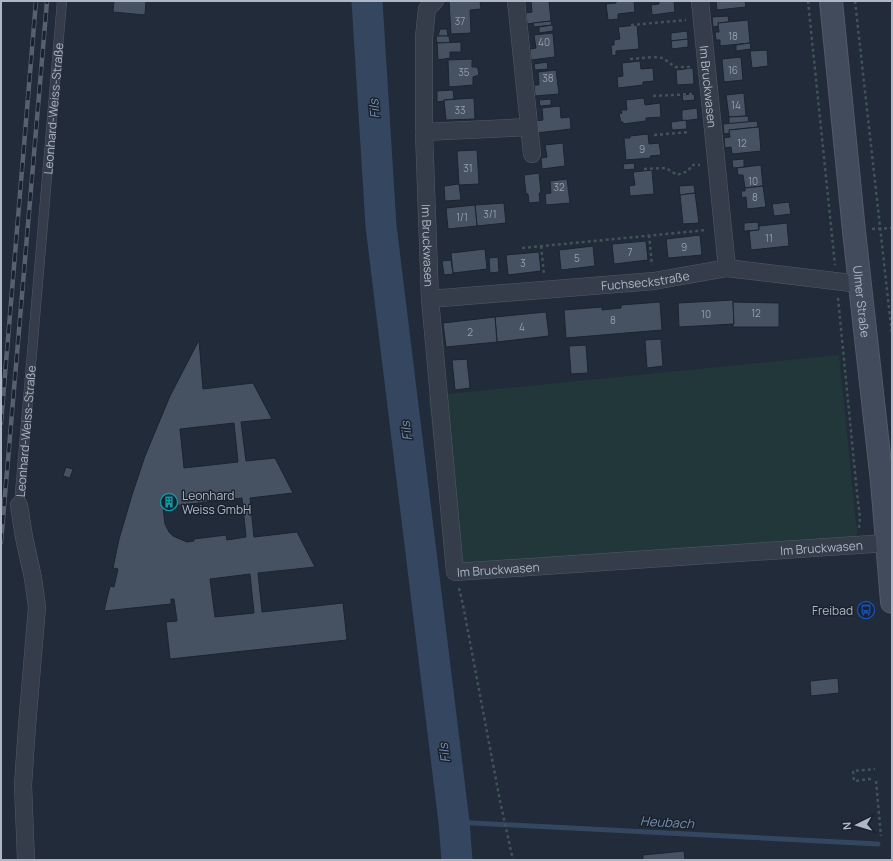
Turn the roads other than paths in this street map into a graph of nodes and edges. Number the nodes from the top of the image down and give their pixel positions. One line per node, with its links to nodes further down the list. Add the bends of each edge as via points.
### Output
1 (62, 1): 12 (lane, Leonhard-Weiss-Straße)
2 (435, 1): 7 (street, Im Bruckwasen, via 427,9 424,37)
3 (516, 1): 6 (street)
4 (700, 1): 9 (street, Im Bruckwasen)
5 (831, 1): 10 (main road, Ulmer Straße)
6 (529, 127): 7 (street); 8 (street)
7 (424, 132): 11 (street, Im Bruckwasen)
8 (532, 154)
9 (727, 268): 10 (street, Fuchseckstraße); 11 (street, Fuchseckstraße, via 654,281)
10 (860, 284): 13 (main road, Ulmer Straße)
11 (430, 299): 13 (street, Im Bruckwasen, via 455,572)
12 (19, 505): 15 (street, Leonhard-Weiss-Straße, via 37,607 23,785)
13 (887, 544): 14 (main road, Ulmer Straße)
14 (892, 592)
15 (26, 860)

